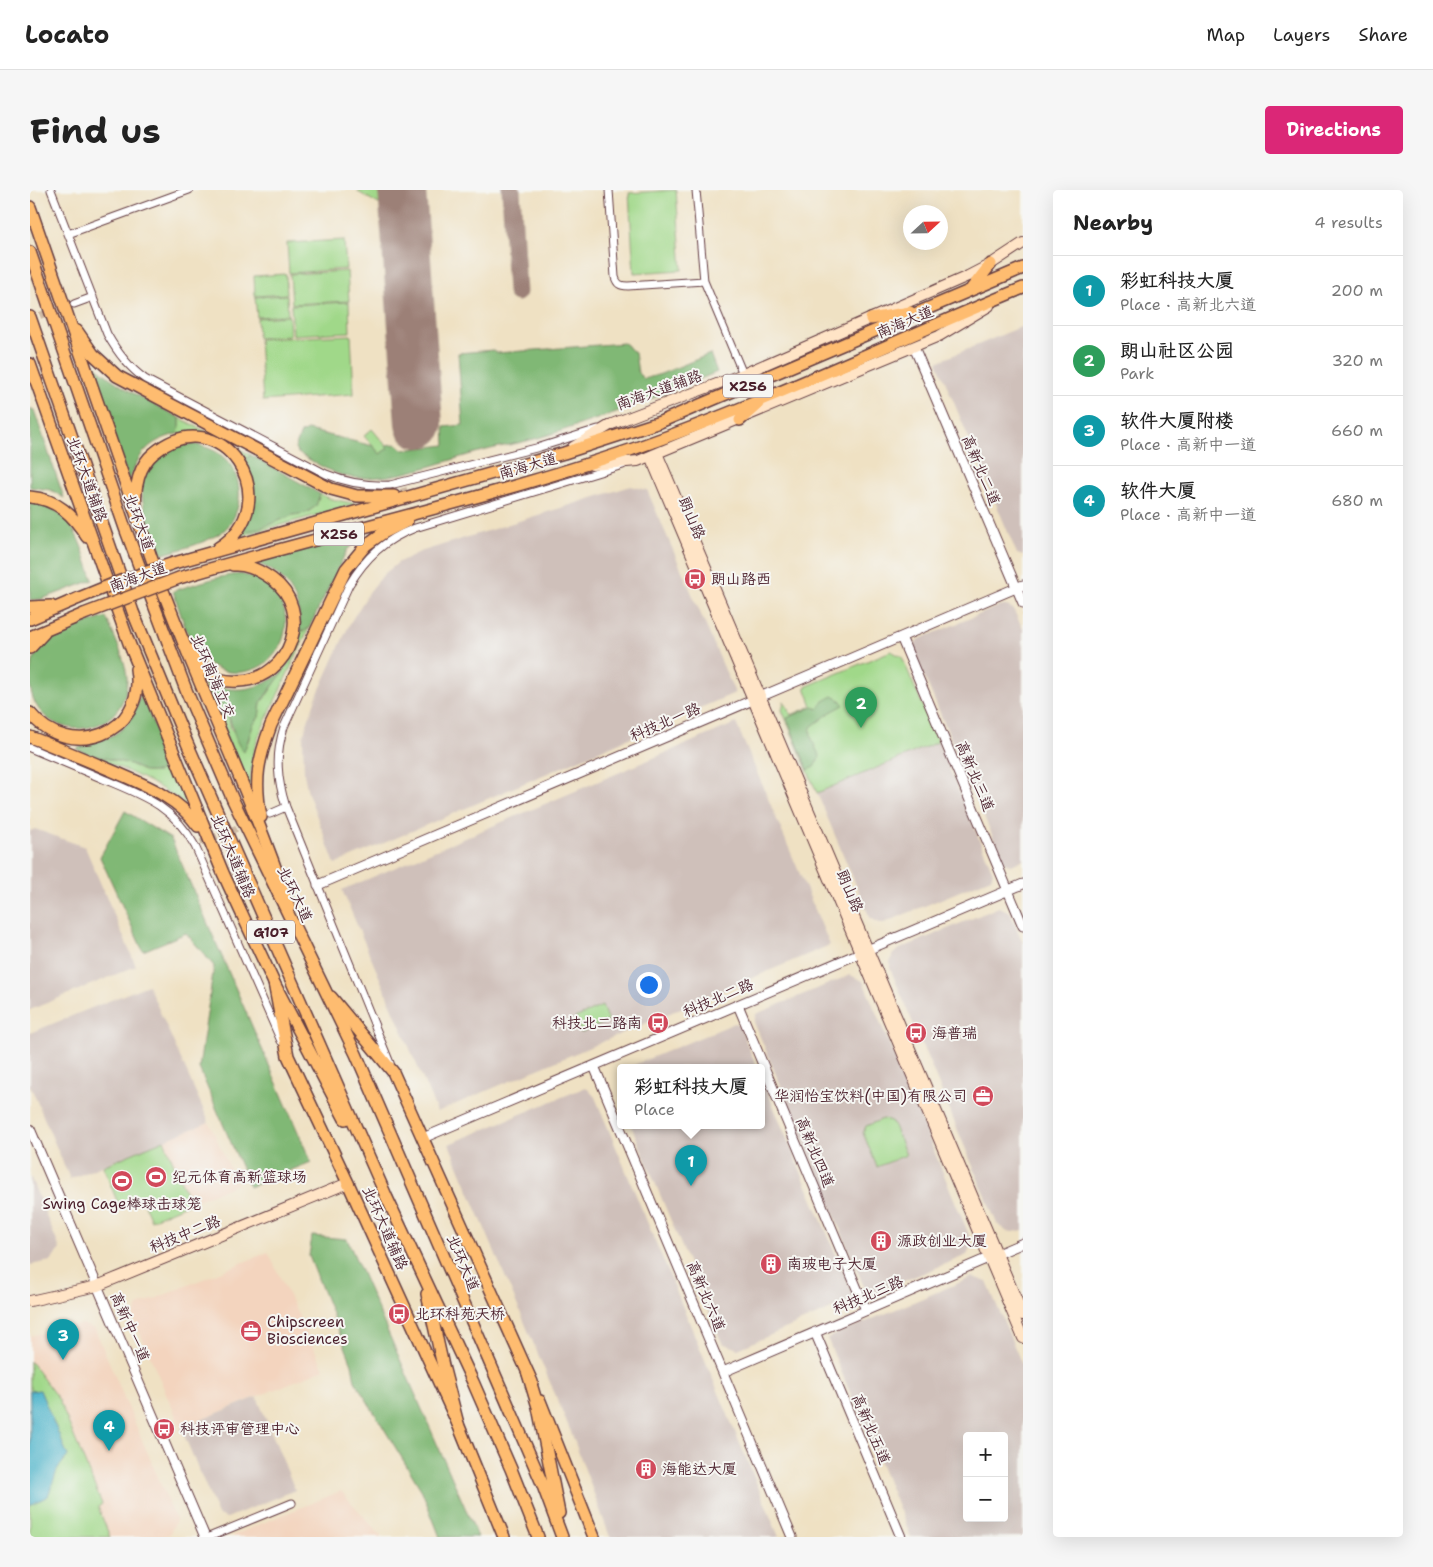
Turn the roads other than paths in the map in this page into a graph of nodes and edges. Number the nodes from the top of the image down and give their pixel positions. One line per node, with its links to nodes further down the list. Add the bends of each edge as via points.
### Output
1 (51, 190): 6 (street)
2 (189, 190): 6 (street)
3 (610, 190): 11 (street, via 616,282 628,286)
4 (696, 190): 11 (street)
5 (30, 207): 17 (main road)
6 (68, 234): 14 (street)
7 (1023, 243): 9 (main road, 南海大道辅路)
8 (30, 252): 61 (main road, 北环大道 / G107, via 125,528 186,690 233,800)
9 (991, 264): 13 (main road); 19 (main road, 南海大道辅路)
10 (1023, 268): 13 (main road, 南海大道 / X256)
11 (704, 281): 22 (street)
12 (1018, 290): 20 (main road, via 948,332); 24 (main road, 南海大道 / X256)
13 (970, 291): 16 (main road, 南海大道 / X256)
14 (93, 297): 15 (street); 26 (street, 南海大道辅路, via 117,351 145,379 340,480 373,486 402,486)
15 (74, 304)
16 (928, 309): 19 (main road); 27 (main road, 南海大道 / X256, via 687,411)
17 (68, 316): 31 (main road, via 93,354 117,376 331,489 357,496 382,497); 34 (main road)
18 (30, 317): 76 (main road, G107, via 133,612 187,743)
19 (871, 319): 22 (main road, 南海大道辅路)
20 (914, 347): 25 (main road); 38 (street, 高新北二道)
21 (30, 364): 23 (main road, 北环大道辅路)
22 (742, 374): 26 (main road, 南海大道辅路)
23 (33, 376): 36 (main road, 北环大道辅路)
24 (765, 398): 25 (main road); 30 (main road, 南海大道 / X256, via 678,433)
25 (740, 420): 28 (main road)
26 (612, 424): 27 (main road, 南海大道)
27 (564, 453): 31 (main road, 南海大道 / X256)
28 (653, 455): 29 (main road); 49 (main road, 朗山路)
29 (638, 461): 30 (main road); 53 (street, via 414,525 374,551 361,565 340,602 284,726 278,773)
30 (578, 467): 33 (main road, 南海大道 / X256)
31 (440, 488): 35 (main road, 南海大道 / X256)
32 (30, 497): 36 (main road, via 60,505 69,512)
33 (454, 502): 37 (main road, 南海大道 / X256); 55 (main road, via 383,533 366,545 346,569 259,759 257,788)
34 (139, 525): 35 (main road, via 137,485 150,456 175,440 204,437 231,453 247,480 250,494 244,521 235,535); 44 (main road, 北环南海立交)
35 (211, 553): 40 (main road, 南海大道 / X256, bridge, via 118,582)
36 (100, 561): 47 (main road, 北环大道辅路)
37 (224, 565): 43 (main road, 南海大道 / X256, bridge, via 180,578); 44 (main road, via 237,565 264,573 285,591 295,616 295,629 286,654 277,665 256,678 220,679 202,667)
38 (1020, 586): 39 (street, 高新北二道); 46 (street, 科技北一路)
39 (1023, 603)
40 (58, 606): 41 (main road); 42 (main road, 南海大道 / X256)
41 (30, 607)
42 (30, 618)
43 (55, 626): 45 (main road, 南海大道 / X256); 48 (main road)
44 (179, 634): 55 (main road, 北环南海立交)
45 (30, 637)
46 (901, 637): 49 (street, 科技北一路); 59 (street, 高新北三道)
47 (129, 643): 50 (main road, via 137,674 136,694 129,713 115,728 87,738 65,736 44,727); 56 (main road, 北环大道辅路)
48 (30, 648)
49 (757, 698): 58 (street, 科技北一路); 62 (main road, 朗山路)
50 (30, 713)
51 (30, 736): 56 (main road, via 150,788 179,805 198,826)
52 (30, 748): 66 (street, via 150,799 178,821 198,844)
53 (286, 807): 54 (street); 58 (street)
54 (270, 814)
55 (264, 836): 61 (main road)
56 (222, 873): 63 (main road, 北环大道辅路)
57 (1023, 884): 59 (street, 科技北二路)
58 (318, 885): 70 (street)
59 (1008, 891): 60 (street, 高新北三道); 62 (street, 科技北二路)
60 (1023, 926)
61 (297, 930): 64 (main road, 北环大道 / G107)
62 (864, 952): 65 (street, 科技北二路); 78 (main road, 朗山路)
63 (274, 983): 66 (main road, 北环大道辅路); 76 (main road)
64 (322, 986): 70 (main road); 94 (main road, 北环大道 / G107, via 356,1054)
65 (738, 1004): 67 (street, 高新北四道); 68 (street, 科技北二路)
66 (288, 1056): 75 (main road, 北环大道辅路)
67 (763, 1064)
68 (594, 1066): 71 (street, 高新北六道); 74 (street, 科技北二路)
69 (765, 1069): 82 (street, 高新北四道)
70 (393, 1072): 74 (main road)
71 (617, 1121)
72 (30, 1129): 80 (street, 高新中一道)
73 (621, 1129): 86 (street, 高新北六道)
74 (423, 1138): 87 (main road)
75 (348, 1183): 80 (main road, 科技中二路); 88 (main road, 北环大道辅路)
76 (387, 1198): 79 (main road, G107)
77 (1023, 1243): 78 (street, 科技北三路)
78 (993, 1256): 82 (street, 科技北三路); 83 (main road, 朗山路); 85 (main road, 朗山路)
79 (419, 1264): 88 (main road); 93 (main road, G107)
80 (97, 1286): 81 (main road, 科技中二路); 90 (street, 高新中一道)
81 (30, 1301)
82 (866, 1310): 84 (street, 科技北三路)
83 (1023, 1316)
84 (815, 1332): 86 (street, 科技北三路); 97 (street, 高新北五道)
85 (1023, 1338)
86 (723, 1372): 96 (street, 高新北六道)
87 (528, 1374): 94 (main road, via 538,1407); 95 (main road)
88 (458, 1424): 92 (main road, 北环大道辅路)
89 (292, 1503): 91 (street)
90 (205, 1537)
91 (209, 1537)
92 (504, 1537)
93 (538, 1537)
94 (563, 1537)
95 (594, 1537)
96 (792, 1537)
97 (901, 1537)

